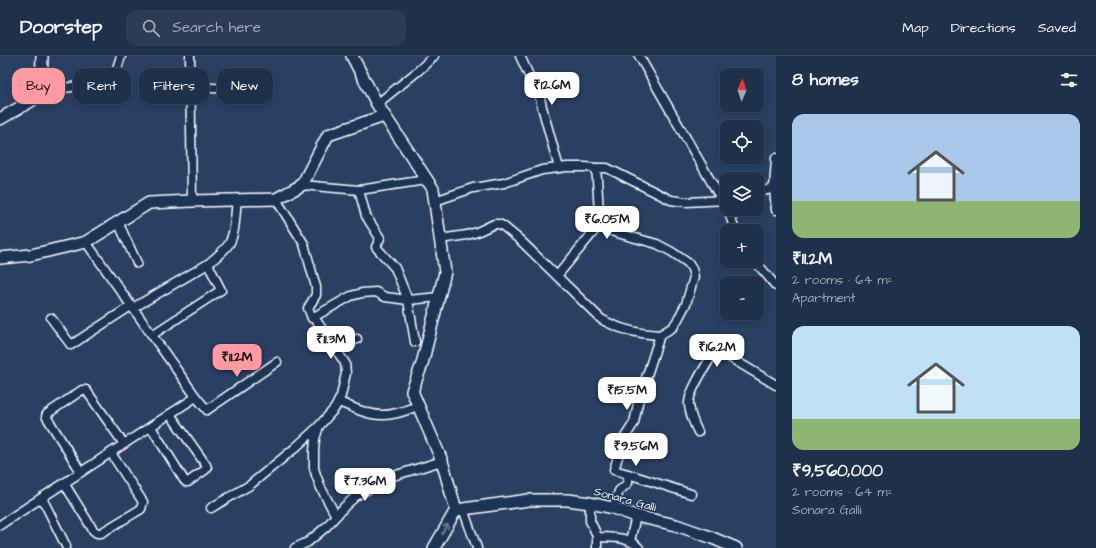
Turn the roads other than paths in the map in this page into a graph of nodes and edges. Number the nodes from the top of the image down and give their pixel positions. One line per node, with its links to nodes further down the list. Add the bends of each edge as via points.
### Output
1 (42, 56): 8 (street)
2 (121, 56): 10 (street, via 115,75 94,84)
3 (190, 56): 9 (street)
4 (352, 56): 13 (street)
5 (434, 56): 13 (street)
6 (520, 56): 17 (street, via 531,80 537,85)
7 (639, 56): 24 (street)
8 (42, 68)
9 (190, 68)
10 (65, 88)
11 (26, 104): 15 (street)
12 (190, 104): 27 (street)
13 (377, 104): 14 (street)
14 (384, 116): 19 (street); 20 (street, via 328,135)
15 (0, 119)
16 (776, 158): 21 (street)
17 (559, 168): 18 (street); 28 (street, via 542,170 504,183 473,188)
18 (596, 168): 29 (street, via 607,168 671,200); 32 (street)
19 (426, 180): 22 (street); 28 (street, via 433,189)
20 (302, 185): 22 (street); 26 (street)
21 (775, 188): 23 (street); 30 (street)
22 (359, 190): 42 (street, via 366,216 380,238 376,247 395,268)
23 (764, 190)
24 (720, 196)
25 (236, 200): 26 (street); 27 (street); 37 (street, via 234,231 229,243)
26 (276, 200): 45 (street, via 304,244 316,287 316,295 308,308)
27 (192, 201): 31 (street, via 150,203)
28 (435, 201): 33 (street)
29 (720, 204)
30 (776, 210)
31 (118, 222): 34 (street); 36 (street)
32 (600, 224): 39 (street); 47 (street, via 606,229 657,244 683,259 692,269 694,278 686,304 673,327)
33 (440, 239): 39 (street, via 467,235 499,224 520,240); 41 (street, via 445,272)
34 (86, 242): 35 (street, via 30,255); 43 (street)
35 (0, 258)
36 (137, 263)
37 (208, 264): 43 (street); 46 (street, via 221,290)
38 (761, 268): 40 (street)
39 (557, 276): 47 (street, via 601,320 643,334)
40 (776, 286)
41 (439, 297): 42 (street); 55 (street, via 422,364 412,391)
42 (408, 300): 45 (street, via 385,297 376,292 362,293 351,296); 49 (street)
43 (132, 307): 44 (street, via 71,345); 46 (street)
44 (51, 318)
45 (312, 318): 50 (street)
46 (152, 335): 53 (street)
47 (660, 335): 64 (street, via 634,423 623,440 614,470)
48 (357, 339): 50 (street)
49 (415, 342)
50 (336, 349): 54 (street, via 345,363 346,373)
51 (277, 362): 53 (street, via 207,410)
52 (776, 385): 59 (street, via 716,349 690,395 688,404)
53 (196, 397): 56 (street)
54 (339, 402): 55 (street, via 382,415); 58 (street)
55 (418, 406): 62 (street)
56 (170, 414): 57 (street); 57 (street, via 207,468 188,482 184,480)
57 (151, 426): 60 (street)
58 (318, 426): 69 (street, via 250,485); 72 (street, via 314,468)
59 (698, 432)
60 (124, 444): 61 (street); 63 (street, via 86,390 82,390 46,416)
61 (111, 453): 63 (street); 65 (street, via 143,502 141,508 97,533)
62 (442, 460): 71 (street); 72 (street, via 393,476 356,496)
63 (81, 472): 65 (street)
64 (628, 474): 66 (street); 70 (street, via 628,483 619,491)
65 (64, 483): 67 (street)
66 (691, 494)
67 (42, 498): 74 (street); 77 (street)
68 (590, 503): 70 (street, Sonara Galli); 71 (street, Sonara Galli, via 529,500); 75 (street, via 590,521)
69 (211, 508)
70 (613, 508): 73 (street, Sonara Galli)
71 (460, 510): 79 (street, one-way to 71); 80 (street)
72 (336, 516): 78 (street, via 308,542)
73 (636, 516): 76 (street); 83 (street, Sonara Galli, via 676,525)
74 (0, 525)
75 (597, 537): 76 (street); 81 (street)
76 (630, 541): 82 (street)
77 (66, 546)
78 (295, 548)
79 (434, 548)
80 (477, 548)
81 (597, 548)
82 (639, 548)
83 (736, 548)

